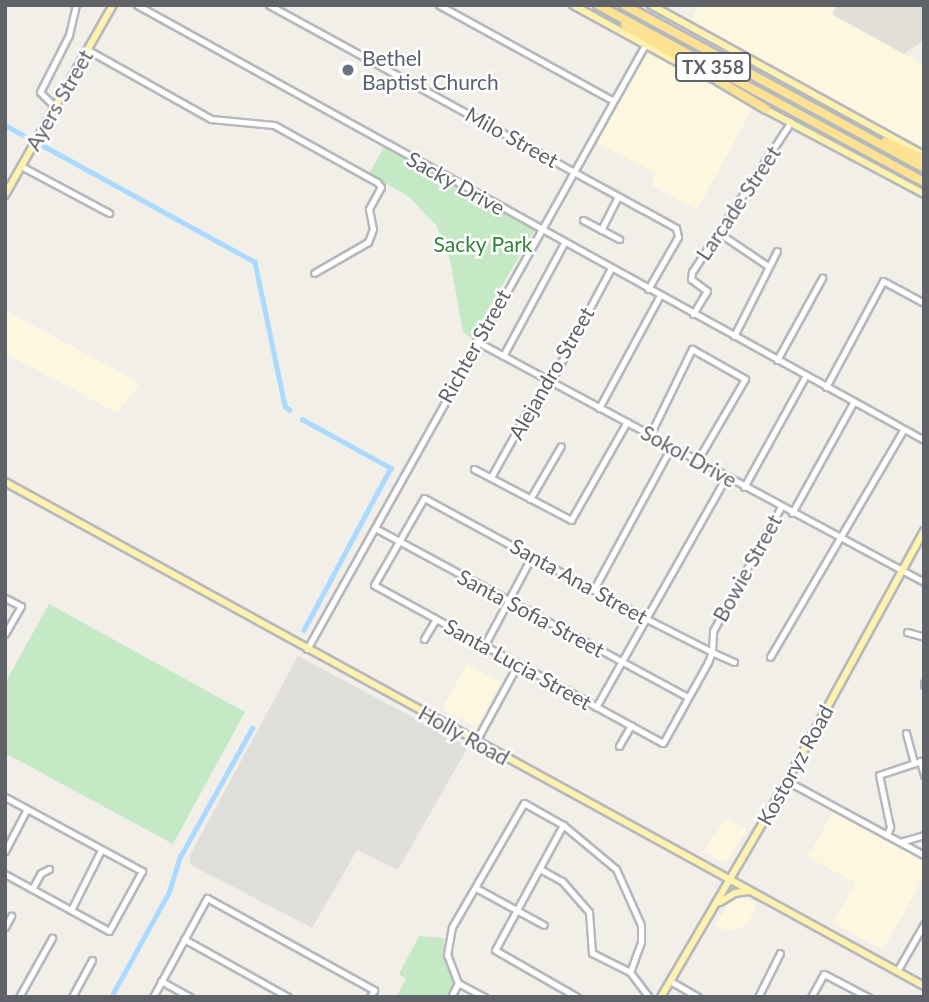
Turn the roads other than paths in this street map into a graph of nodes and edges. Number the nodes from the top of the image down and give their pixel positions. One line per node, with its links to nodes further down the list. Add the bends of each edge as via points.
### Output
1 (76, 5): 15 (street, via 69,35 40,92)
2 (113, 5): 12 (main road, Ayers Street)
3 (137, 5): 28 (street, Sacky Drive)
4 (269, 5): 21 (street, Milo Street)
5 (439, 5): 13 (street)
6 (573, 5): 11 (main road)
7 (598, 5): 10 (highway, TX 358)
8 (624, 5): 14 (highway, TX 358)
9 (651, 5): 18 (main road)
10 (613, 13): 16 (highway, via 645,38); 22 (highway, TX 358)
11 (645, 44): 13 (street, Richter Street); 16 (main road)
12 (88, 50): 15 (main road, Ayers Street); 36 (street, via 211,119 274,125 377,182 381,187 369,209 373,229 368,242)
13 (612, 100): 21 (street, Richter Street)
14 (808, 104): 18 (highway); 20 (highway, TX 358)
15 (55, 107): 19 (main road, Ayers Street)
16 (765, 109): 17 (main road)
17 (791, 122): 23 (main road); 30 (street, Larcade Street)
18 (924, 157)
19 (21, 166): 24 (main road, Ayers Street); 26 (street)
20 (924, 169)
21 (572, 171): 25 (street, Milo Street); 28 (street, Richter Street)
22 (924, 182)
23 (924, 194)
24 (5, 195)
25 (618, 196): 29 (street); 38 (street, Milo Street, via 679,231)
26 (109, 213)
27 (583, 220): 29 (street)
28 (540, 229): 32 (street, Sacky Drive); 43 (street, Richter Street)
29 (601, 230): 31 (street)
30 (719, 233): 34 (street); 41 (street, Larcade Street, via 691,275 707,291)
31 (619, 239)
32 (564, 243): 35 (street, Sacky Drive); 44 (street)
33 (777, 251): 34 (street)
34 (768, 266): 42 (street)
35 (611, 268): 38 (street, Sacky Drive); 47 (street, Alejandro Street)
36 (314, 273)
37 (822, 278): 45 (street)
38 (649, 289): 39 (street, Sacky Drive)
39 (660, 296): 41 (street, Sacky Drive); 50 (street)
40 (924, 303): 48 (street, via 883,281)
41 (694, 314): 42 (street, Sacky Drive)
42 (734, 336): 45 (street, Sacky Drive)
43 (476, 341): 44 (street, Sokol Drive); 66 (street, Richter Street)
44 (503, 356): 47 (street, Sokol Drive)
45 (777, 359): 46 (street, Sacky Drive)
46 (806, 376): 48 (street, Sacky Drive); 62 (street)
47 (551, 381): 50 (street, Sokol Drive); 59 (street, Alejandro Street)
48 (826, 387): 49 (street, Sacky Drive)
49 (853, 402): 52 (street, Sacky Drive); 65 (street, Bowie Street)
50 (599, 408): 51 (street, Sokol Drive)
51 (627, 422): 53 (street, Sokol Drive); 63 (street, via 571,520)
52 (903, 430): 54 (street, Sacky Drive); 68 (street)
53 (650, 435): 56 (street, Sokol Drive); 57 (street, via 692,349 746,379)
54 (924, 440)
55 (561, 446): 63 (street)
56 (671, 447): 57 (street, Sokol Drive); 73 (street)
57 (697, 461): 60 (street, Sokol Drive)
58 (474, 469): 59 (street)
59 (491, 477): 63 (street)
60 (726, 477): 62 (street, Sokol Drive); 76 (street)
61 (5, 482): 83 (main road, Holly Road)
62 (744, 487): 64 (street, Sokol Drive)
63 (530, 499)
64 (781, 507): 65 (street, Sokol Drive); 84 (street, Bowie Street, via 713,632)
65 (792, 513): 68 (street, Sokol Drive)
66 (375, 527): 69 (street, Santa Sofia Street); 83 (street, Richter Street)
67 (924, 531): 71 (main road, Kostoryz Road)
68 (838, 538): 71 (street, Sokol Drive); 85 (street)
69 (399, 542): 70 (street, Santa Ana Street, via 424,498); 75 (street, Santa Sofia Street); 77 (street, Santa Lucia Street, via 374,585)
70 (532, 556): 73 (street, Santa Ana Street); 75 (street)
71 (901, 573): 72 (street, Sokol Drive); 98 (main road, Kostoryz Road)
72 (924, 582)
73 (593, 589): 76 (street, Santa Ana Street)
74 (5, 598): 79 (street, via 21,606)
75 (509, 601): 82 (street); 86 (street, Santa Sofia Street)
76 (645, 618): 84 (street, Santa Ana Street); 86 (street)
77 (436, 619): 81 (street); 82 (street, Santa Lucia Street)
78 (907, 632): 80 (street)
79 (5, 634)
80 (924, 637)
81 (425, 639)
82 (484, 646): 88 (street, Santa Lucia Street)
83 (307, 649): 93 (main road, Holly Road)
84 (712, 653): 87 (street, Santa Ana Street); 89 (street, Bowie Street)
85 (769, 657)
86 (621, 661): 89 (street, Santa Sofia Street); 90 (street)
87 (734, 662)
88 (518, 664): 90 (street, Santa Lucia Street); 93 (street)
89 (687, 697): 94 (street, Bowie Street)
90 (596, 706): 91 (street, Santa Lucia Street)
91 (631, 725): 94 (street, Santa Lucia Street); 95 (street)
92 (906, 733): 96 (street)
93 (476, 741): 111 (main road, Holly Road)
94 (663, 743)
95 (619, 746)
96 (919, 761): 97 (street); 102 (street, via 884,771 878,778 890,827)
97 (924, 775)
98 (787, 781): 102 (street); 111 (main road, Kostoryz Road)
99 (5, 797): 100 (street)
100 (27, 809): 105 (street); 106 (street)
101 (563, 825): 109 (street); 112 (street, via 524,803); 127 (street, via 616,869 632,897 641,942)
102 (887, 835): 104 (street)
103 (924, 835): 104 (street)
104 (900, 842): 107 (street)
105 (101, 850): 116 (street); 116 (street, via 142,871 109,931)
106 (5, 851)
107 (924, 855)
108 (49, 869): 113 (street, via 41,873)
109 (540, 869): 117 (street); 127 (street, via 562,881 589,912 592,953)
110 (5, 874): 113 (street)
111 (730, 880): 114 (main road, Holly Road); 115 (main road, Kostoryz Road)
112 (477, 888): 117 (street); 129 (street, via 447,941 447,955)
113 (32, 889): 116 (street)
114 (751, 891): 115 (main road, via 733,894); 126 (main road, Holly Road)
115 (716, 906): 130 (main road, Kostoryz Road)
116 (71, 910)
117 (517, 910): 120 (street); 141 (street, via 495,950)
118 (11, 916): 121 (street)
119 (924, 924): 126 (street)
120 (544, 925)
121 (5, 927)
122 (52, 938): 133 (street)
123 (184, 939): 128 (street); 137 (street); 138 (street, via 206,898 374,990)
124 (780, 953): 145 (street)
125 (92, 960): 134 (street)
126 (897, 971): 131 (main road, Holly Road)
127 (630, 972): 142 (street)
128 (161, 981): 135 (street); 136 (street)
129 (458, 982): 139 (street); 140 (street)
130 (672, 982): 143 (main road, Kostoryz Road); 144 (street)
131 (924, 986)
132 (865, 996): 146 (street, via 824,974)
133 (19, 997)
134 (72, 997)
135 (153, 997)
136 (190, 997)
137 (288, 997)
138 (370, 997)
139 (451, 997)
140 (485, 997)
141 (577, 997)
142 (649, 997)
143 (662, 997)
144 (698, 997)
145 (758, 997)
146 (811, 997)

